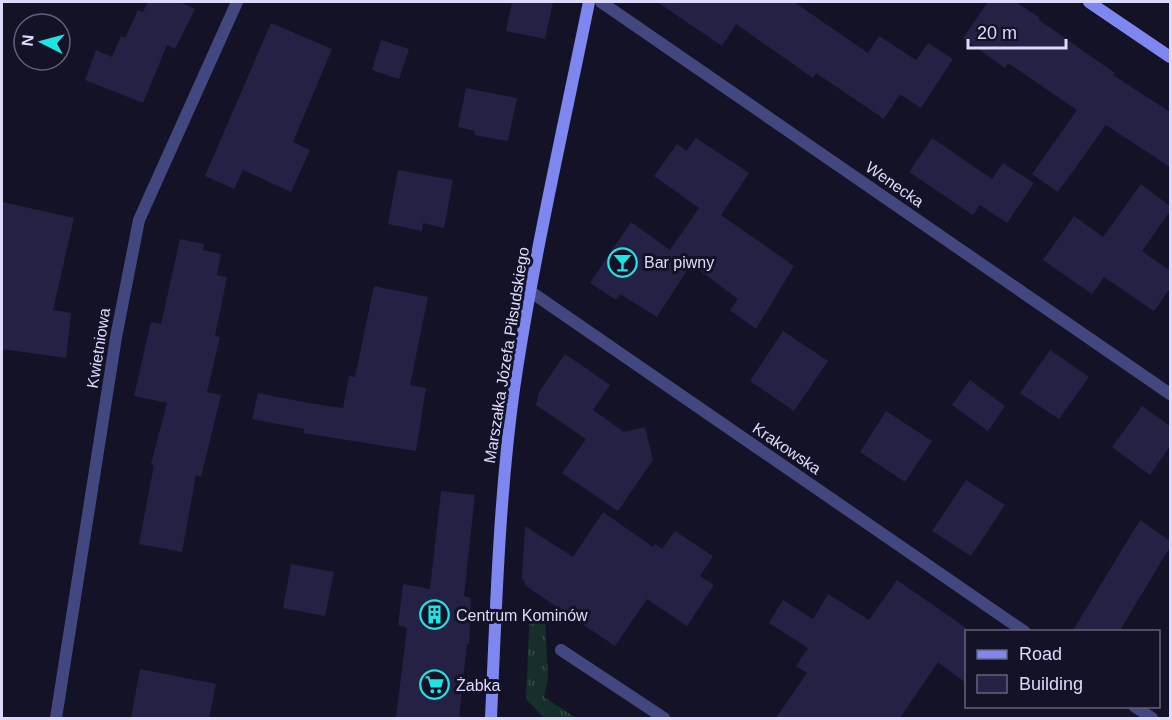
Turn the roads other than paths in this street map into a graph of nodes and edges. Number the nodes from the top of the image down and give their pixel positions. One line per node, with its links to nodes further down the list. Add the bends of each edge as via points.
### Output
1 (237, 2): 11 (street, Kwietniowa, via 139,220 116,337)
2 (589, 2): 6 (street, Marszałka Józefa Piłsudskiego)
3 (601, 2): 7 (street, Wenecka)
4 (1089, 2): 5 (street)
5 (1170, 57)
6 (531, 292): 8 (street, Krakowska); 12 (street, Marszałka Józefa Piłsudskiego, via 503,485)
7 (1170, 394)
8 (1022, 630)
9 (561, 650): 13 (street)
10 (1137, 708): 14 (street)
11 (56, 718)
12 (491, 718)
13 (664, 718)
14 (1152, 718)

